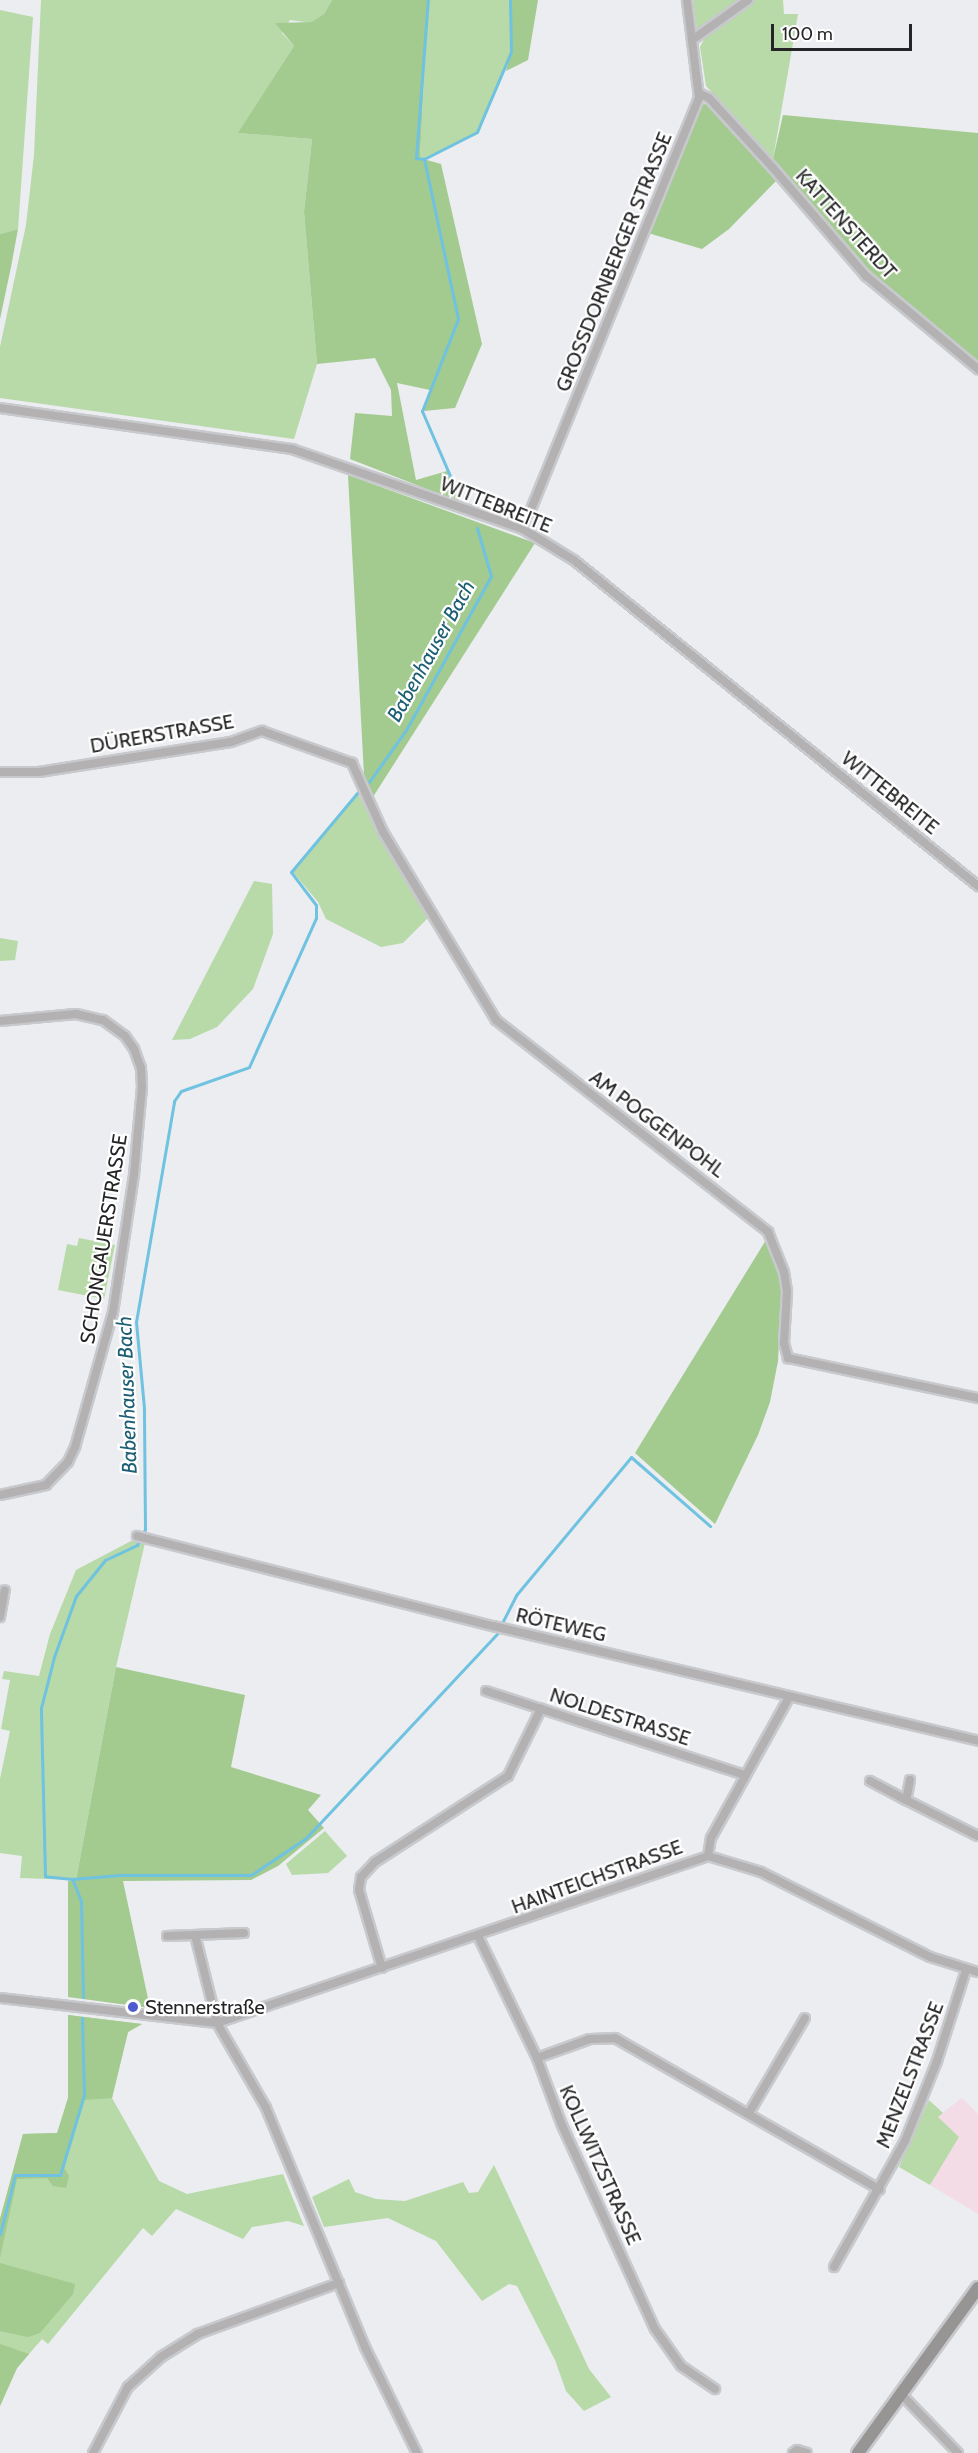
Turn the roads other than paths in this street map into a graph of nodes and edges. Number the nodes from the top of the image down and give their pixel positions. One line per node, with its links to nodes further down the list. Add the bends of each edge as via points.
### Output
1 (687, 0): 3 (street, GROSSDORNBERGER STRASSE)
2 (748, 0): 3 (street)
3 (692, 40): 4 (street, GROSSDORNBERGER STRASSE)
4 (699, 93): 5 (street, KATTENSTERDT, via 709,98 773,168 866,276); 7 (street, GROSSDORNBERGER STRASSE)
5 (978, 369)
6 (0, 408): 7 (street, WITTEBREITE, via 292,449)
7 (522, 529): 10 (street, WITTEBREITE, via 575,561)
8 (358, 769): 9 (street, DÜRERSTRASSE, via 352,763 262,731 208,746 39,772); 12 (street, AM POGGENPOHL, via 364,793 383,832 496,1020 768,1232 784,1272 784,1343 788,1358)
9 (0, 772)
10 (978, 886)
11 (0, 1021): 13 (street, SCHONGAUERSTRASSE, via 76,1014 103,1020 125,1036 134,1049 142,1087 133,1186 112,1312 75,1447 68,1462 46,1485)
12 (978, 1398)
13 (0, 1495)
14 (139, 1537): 18 (street, RÖTEWEG)
15 (5, 1590): 16 (street)
16 (0, 1617)
17 (486, 1690): 19 (street, NOLDESTRASSE)
18 (789, 1697): 20 (street, RÖTEWEG); 21 (street)
19 (541, 1709): 21 (street, NOLDESTRASSE); 31 (street, via 508,1776 375,1862 361,1878 359,1890)
20 (978, 1741)
21 (745, 1775): 26 (street, via 711,1838)
22 (910, 1780): 24 (street)
23 (870, 1781): 24 (street)
24 (906, 1800): 25 (street)
25 (978, 1836)
26 (708, 1856): 30 (street, HAINTEICHSTRASSE); 32 (street, HAINTEICHSTRASSE, via 761,1872 930,1957)
27 (244, 1933): 28 (street)
28 (195, 1935): 29 (street); 36 (street)
29 (167, 1936)
30 (478, 1936): 31 (street, HAINTEICHSTRASSE); 37 (street, KOLLWITZSTRASSE)
31 (382, 1968): 36 (street, HAINTEICHSTRASSE)
32 (966, 1970): 33 (street, HAINTEICHSTRASSE); 39 (street, MENZELSTRASSE, via 928,2085)
33 (978, 1972)
34 (0, 1998): 36 (street, HAINTEICHSTRASSE)
35 (805, 2018): 38 (street)
36 (217, 2023): 41 (street, via 266,2108)
37 (537, 2058): 38 (street, via 590,2039 615,2038); 43 (street, KOLLWITZSTRASSE, via 561,2123 655,2329 681,2366)
38 (748, 2114): 39 (street)
39 (880, 2190): 40 (street, MENZELSTRASSE)
40 (834, 2267)
41 (339, 2283): 45 (street, via 198,2334 161,2357 128,2386); 46 (street)
42 (978, 2288): 44 (main road)
43 (715, 2390)
44 (902, 2394): 49 (main road); 50 (street)
45 (93, 2453)
46 (417, 2453)
47 (793, 2453): 48 (street)
48 (807, 2453)
49 (858, 2453)
50 (958, 2453)

